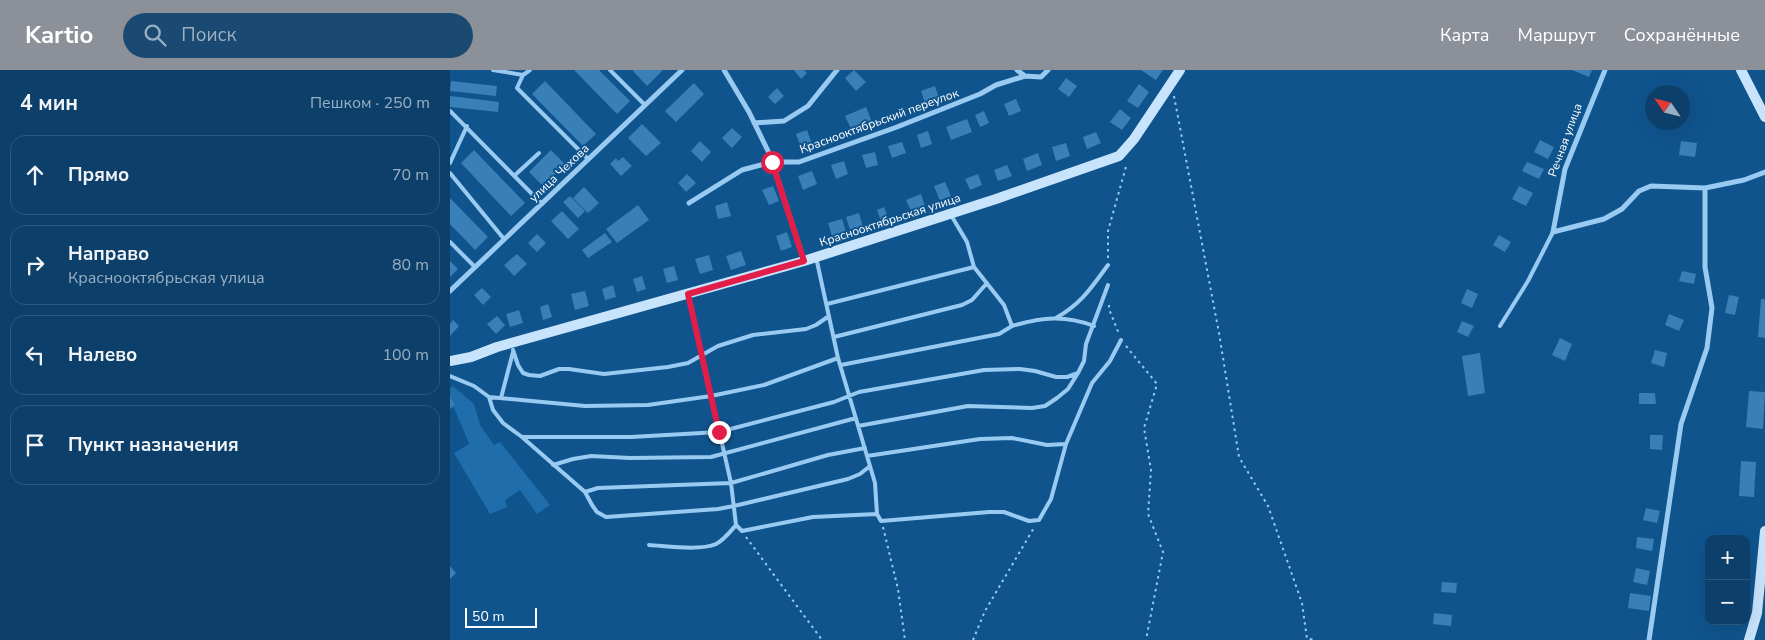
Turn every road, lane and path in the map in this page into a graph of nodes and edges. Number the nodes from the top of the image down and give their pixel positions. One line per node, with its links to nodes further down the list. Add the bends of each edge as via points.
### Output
1 (493, 70): 12 (lane)
2 (530, 70): 12 (lane)
3 (610, 70): 15 (lane)
4 (682, 70): 15 (street, улица Чехова)
5 (724, 70): 18 (street)
6 (837, 70): 18 (street, via 808,106 784,121)
7 (1017, 70): 13 (street)
8 (1048, 70): 13 (street, Краснооктябрьский переулок, via 1041,77)
9 (1180, 70): 14 (street, Краснооктябрьская улица)
10 (1605, 70): 32 (street, Речная улица, via 1564,169)
11 (1741, 70): 17 (street)
12 (524, 76): 22 (lane, via 517,88)
13 (1025, 76): 23 (street, Краснооктябрьский переулок, via 799,162)
14 (1172, 82): 31 (street, Краснооктябрьская улица, via 1119,156); 83 (path, via 1239,456 1268,506 1302,603)
15 (645, 105): 22 (street, улица Чехова)
16 (450, 111): 19 (lane)
17 (1765, 117)
18 (754, 123): 23 (street)
19 (466, 126): 24 (lane); 27 (lane)
20 (539, 153): 27 (lane)
21 (1128, 158): 37 (path, via 1108,231)
22 (588, 160): 30 (street, улица Чехова)
23 (772, 162): 29 (street, Краснооктябрьский переулок, via 742,170); 36 (street)
24 (450, 163)
25 (1765, 172): 28 (street)
26 (450, 173): 33 (lane)
27 (514, 176): 30 (lane)
28 (1705, 188): 32 (street, via 1651,186 1604,219); 89 (street, via 1705,267 1712,308 1708,348 1681,424)
29 (689, 203)
30 (542, 204): 33 (street, улица Чехова)
31 (950, 214): 35 (street, Краснооктябрьская улица); 39 (lane, via 967,242)
32 (1553, 232): 49 (lane, Речная улица)
33 (504, 239): 38 (street, улица Чехова)
34 (450, 242): 38 (lane)
35 (816, 257): 36 (street, Краснооктябрьская улица); 44 (lane)
36 (804, 261): 43 (street, Краснооктябрьская улица)
37 (1108, 265): 46 (lane, via 1083,298)
38 (475, 267): 42 (street, улица Чехова)
39 (974, 267): 40 (lane); 44 (lane)
40 (986, 283): 47 (lane, via 1004,305); 50 (lane, via 972,300 962,305)
41 (1108, 285): 48 (lane); 51 (path, via 1108,309)
42 (450, 291)
43 (688, 294): 52 (street, Краснооктябрьская улица); 53 (lane)
44 (827, 304): 45 (lane)
45 (829, 316): 50 (lane); 53 (lane, via 806,329 753,336)
46 (1056, 318): 47 (lane, via 1030,320); 48 (lane, via 1076,319)
47 (1012, 326): 56 (lane, via 999,334)
48 (1094, 326): 57 (lane)
49 (1500, 326)
50 (834, 337): 54 (lane)
51 (1121, 340): 67 (lane, via 1110,361 1092,383); 87 (path, via 1158,384 1144,428 1151,470 1148,514 1163,552)
52 (513, 346): 53 (lane, via 518,365 524,372 540,376 559,369 604,374 668,367 688,363); 55 (street, Краснооктябрьская улица); 62 (lane)
53 (702, 354): 59 (lane)
54 (838, 358): 56 (lane); 59 (lane, via 764,385)
55 (450, 361)
56 (840, 365): 60 (lane)
57 (1078, 374): 60 (lane, via 1056,378 1020,369 984,370); 64 (lane, via 1068,389 1045,406 968,406)
58 (450, 376): 61 (lane, via 474,386)
59 (711, 396): 62 (lane, via 639,406 585,406); 65 (lane)
60 (850, 396): 63 (lane); 65 (lane)
61 (489, 398): 62 (lane); 66 (lane, via 503,423)
62 (501, 398)
63 (856, 418): 64 (lane); 69 (lane)
64 (858, 426): 68 (lane)
65 (719, 432): 66 (lane); 69 (lane)
66 (522, 437): 71 (lane)
67 (1066, 444): 70 (lane, via 1047,445 1012,438); 78 (lane, via 1050,499)
68 (865, 448): 70 (lane); 73 (lane, via 828,455)
69 (725, 454): 71 (lane, via 711,457 591,456); 73 (lane)
70 (867, 456): 72 (lane)
71 (553, 466): 74 (lane)
72 (870, 466): 75 (lane, via 848,480); 76 (lane)
73 (731, 483): 74 (lane, via 598,488); 75 (lane)
74 (585, 492): 75 (lane, via 597,512 606,517)
75 (734, 506): 79 (lane)
76 (877, 514): 77 (lane); 80 (lane, via 814,517)
77 (882, 520): 78 (lane, via 989,512 1004,512 1029,521); 85 (path, via 898,589)
78 (1039, 520): 86 (path, via 984,611)
79 (736, 525): 80 (lane); 82 (lane, via 723,540 703,547)
80 (742, 531): 84 (path)
81 (1765, 531): 90 (street, via 1757,613)
82 (649, 545)
83 (1309, 639): 88 (path)
84 (822, 640)
85 (905, 640)
86 (973, 640)
87 (1146, 640)
88 (1316, 640)
89 (1649, 640)
90 (1749, 640)

